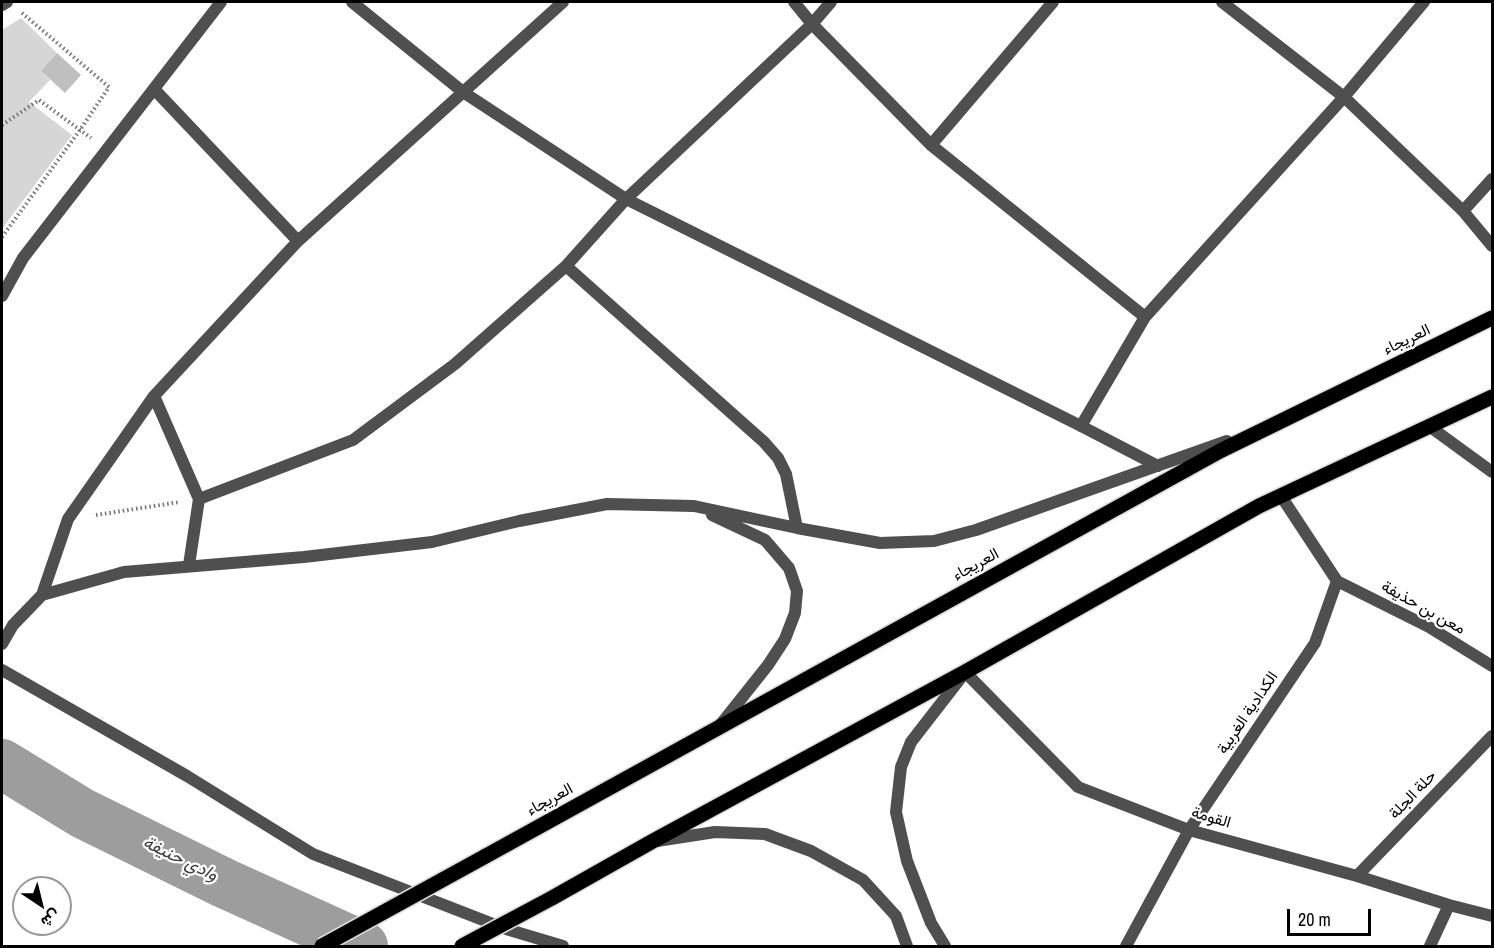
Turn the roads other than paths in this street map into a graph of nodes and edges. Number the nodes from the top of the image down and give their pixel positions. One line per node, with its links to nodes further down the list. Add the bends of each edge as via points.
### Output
1 (7, 2): 10 (street)
2 (221, 2): 12 (street)
3 (352, 2): 13 (street)
4 (563, 2): 13 (street)
5 (794, 2): 11 (street)
6 (831, 2): 11 (street)
7 (1053, 2): 15 (street)
8 (1424, 2): 14 (street)
9 (1227, 3): 14 (street)
10 (2, 5)
11 (812, 24): 15 (street); 17 (street)
12 (154, 89): 19 (street); 22 (street, via 22,258)
13 (463, 92): 17 (street); 19 (street)
14 (1344, 97): 18 (street); 23 (street)
15 (931, 146): 23 (street)
16 (1492, 179): 18 (street)
17 (626, 199): 21 (street); 28 (street)
18 (1463, 211): 20 (street)
19 (298, 241): 25 (street)
20 (1492, 246)
21 (566, 266): 33 (street, via 455,364 353,440); 35 (street, via 764,442 786,474)
22 (2, 296)
23 (1145, 317): 28 (street)
24 (1492, 318): 27 (main road, العريجاء)
25 (154, 396): 33 (street); 38 (street, via 68,519)
26 (1492, 397): 29 (main road)
27 (1276, 423): 30 (street); 43 (main road, العريجاء)
28 (1081, 426): 30 (street)
29 (1429, 426): 31 (street); 32 (main road)
30 (1158, 466): 35 (street, via 934,541 880,543)
31 (1492, 472)
32 (1281, 496): 37 (street); 42 (main road)
33 (199, 499): 36 (street)
34 (694, 506): 35 (street); 36 (street, via 607,504 432,542); 43 (street, via 765,540 789,568 796,591 795,613 785,639)
35 (797, 528)
36 (189, 565): 38 (street, via 124,572)
37 (1337, 581): 40 (street, معن بن حذيفة, via 1429,627); 45 (street, الكدادية الغربية, via 1315,643)
38 (42, 595): 39 (street)
39 (2, 644)
40 (1492, 666)
41 (2, 670): 52 (street, via 313,854 507,929)
42 (965, 672): 45 (street, القومة, via 1078,787); 46 (main road); 54 (street, via 911,742 901,767 896,812 910,870 931,923)
43 (718, 728): 50 (main road, العريجاء, bridge)
44 (1492, 736): 47 (street, حلة الجلة)
45 (1189, 830): 47 (street, القومة); 55 (street, الكدادية الغربية)
46 (653, 841): 51 (main road, bridge); 53 (street, via 715,832 765,834 811,851 863,880 896,916)
47 (1357, 876): 48 (street, القومة)
48 (1449, 905): 49 (street, القومة); 56 (street)
49 (1492, 916)
50 (322, 946)
51 (462, 946)
52 (563, 946)
53 (908, 946)
54 (945, 946)
55 (1126, 946)
56 (1430, 946)

